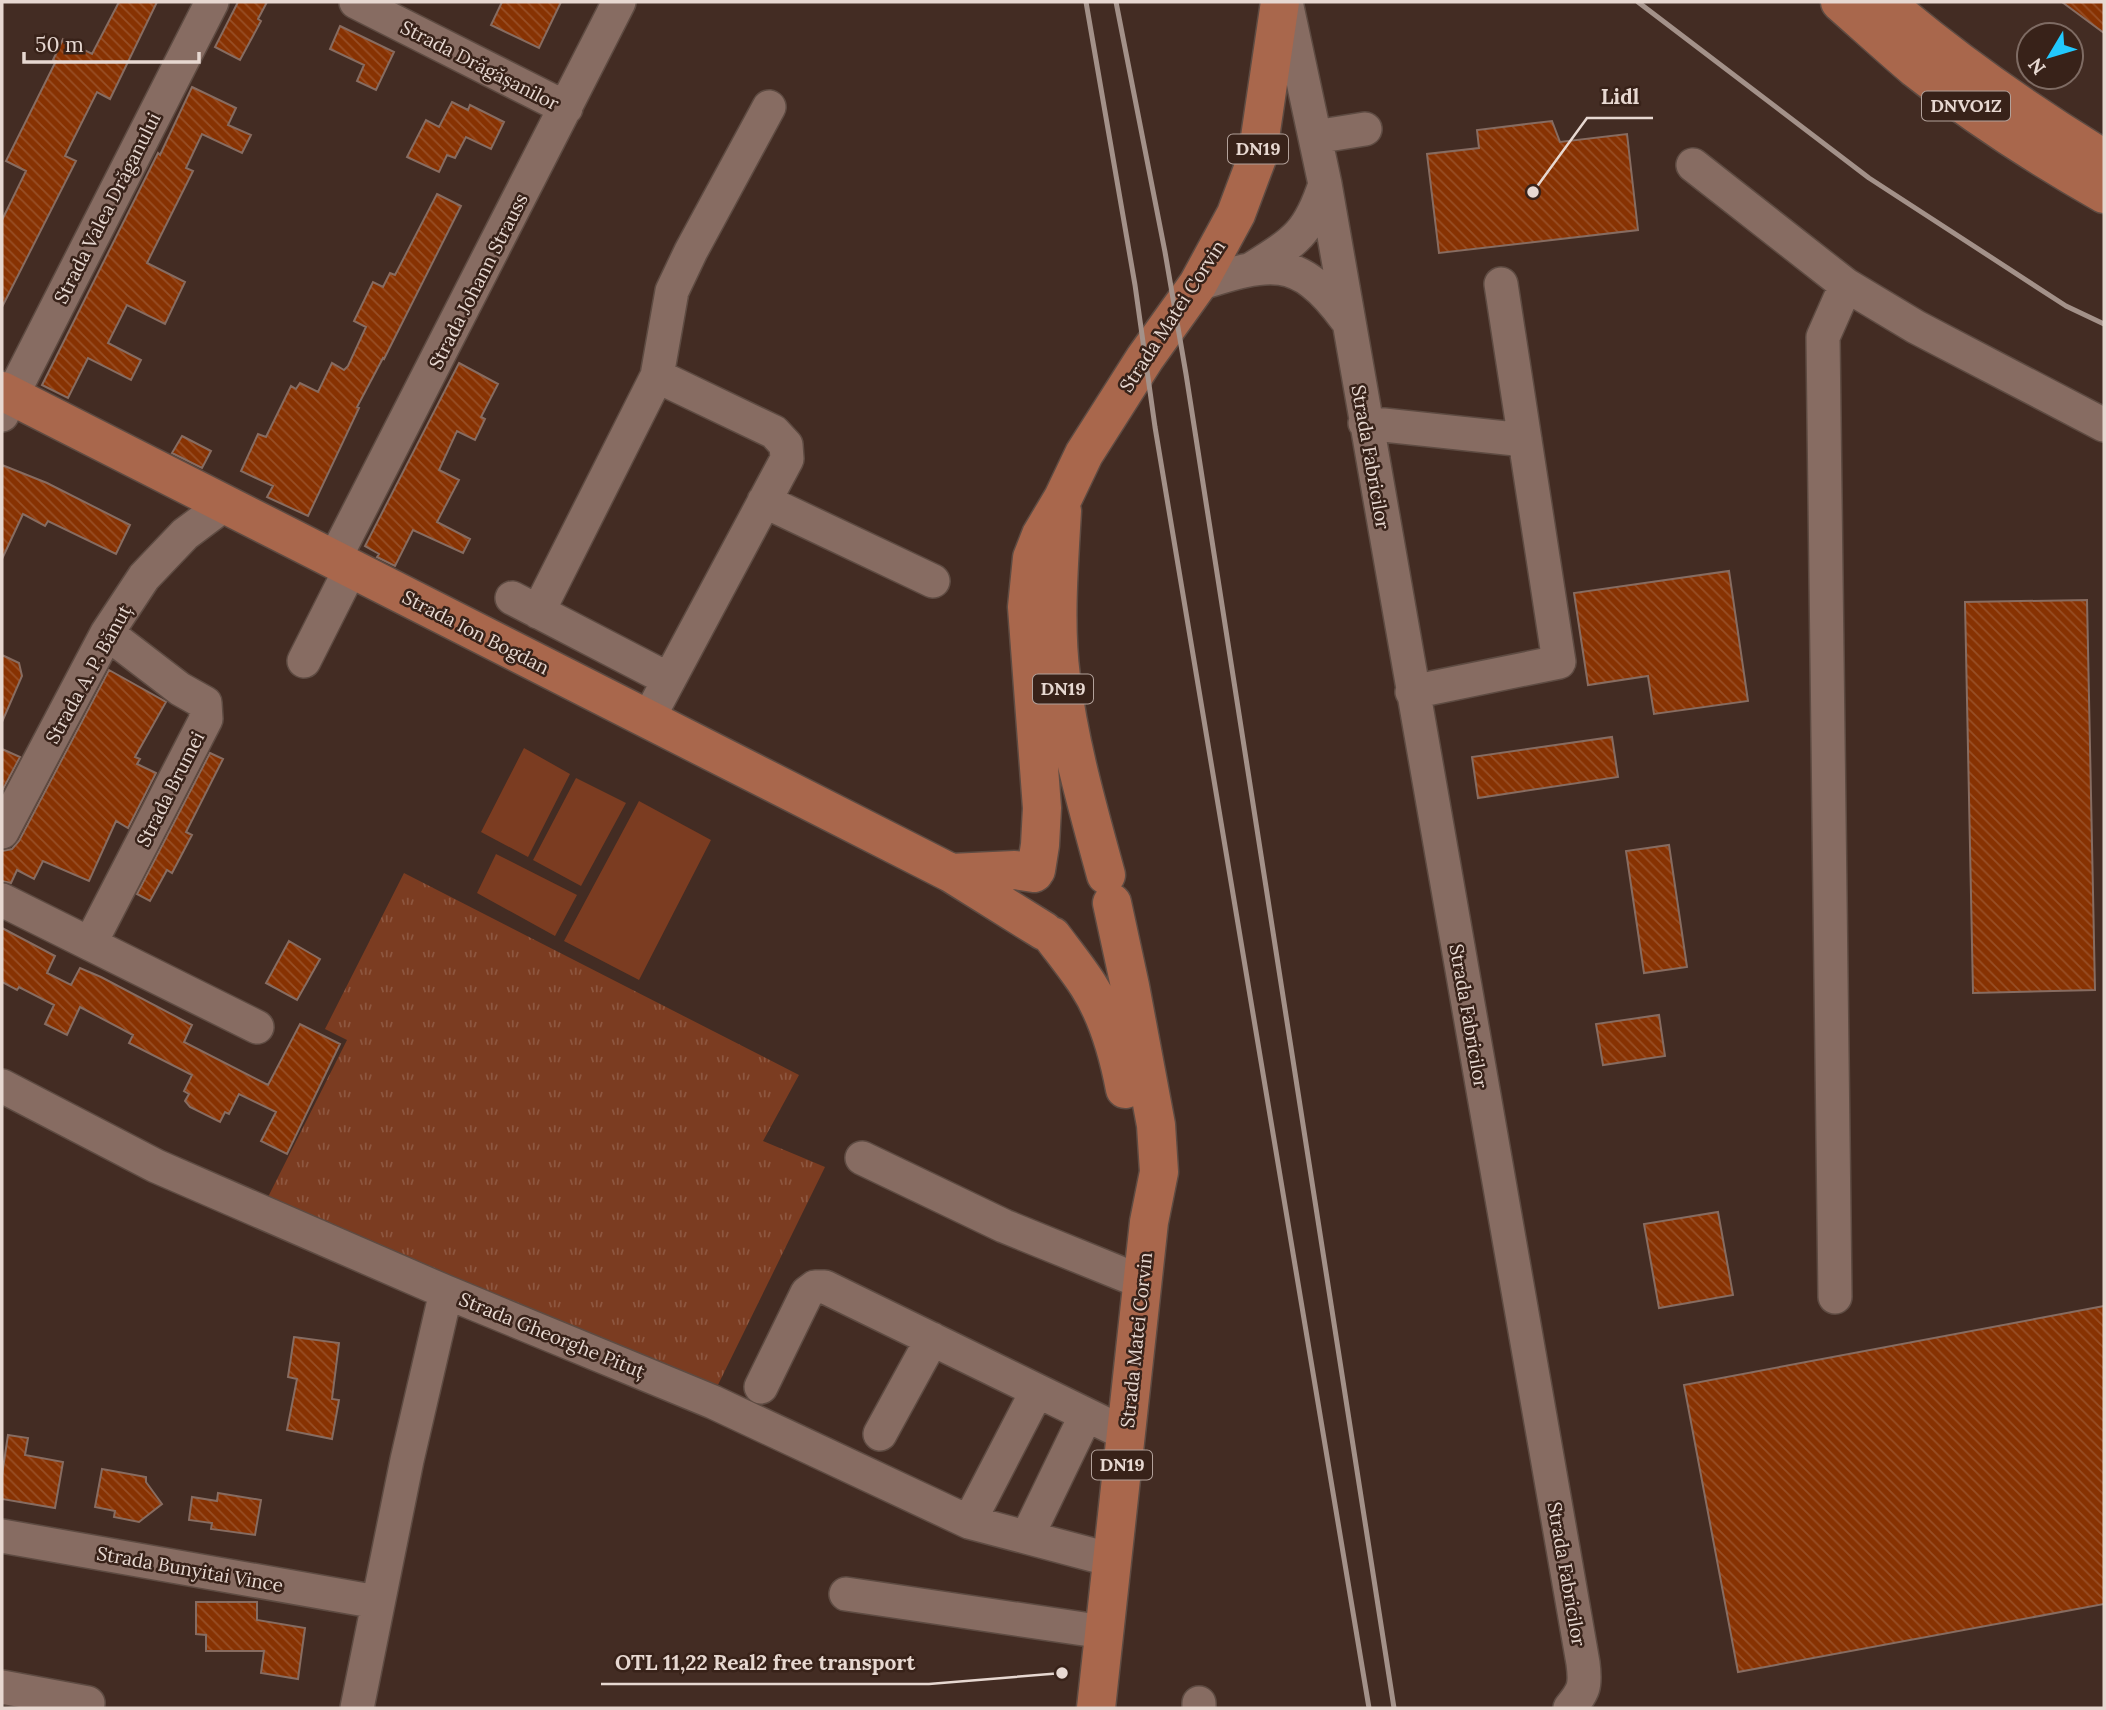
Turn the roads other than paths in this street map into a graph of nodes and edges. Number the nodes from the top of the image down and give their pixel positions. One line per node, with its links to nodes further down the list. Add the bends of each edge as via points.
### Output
1 (212, 2): 22 (street, Strada Valea Drăganului)
2 (356, 2): 9 (street, Strada Drăgășanilor)
3 (619, 2): 9 (street, Strada Johann Strauss)
4 (1280, 2): 17 (main road, Strada Matei Corvin / DN19, via 1257,158 1236,214)
5 (1286, 2): 11 (street, Strada Fabricilor)
6 (1839, 2): 15 (main road, DNVO1Z, via 1980,116)
7 (1885, 2): 12 (main road, DNVO1Z, via 1982,79)
8 (769, 107): 21 (street, via 672,290)
9 (566, 108): 29 (street, Strada Johann Strauss)
10 (1366, 129): 11 (street)
11 (1315, 137): 14 (street, Strada Fabricilor)
12 (2104, 159)
13 (1693, 165): 19 (street)
14 (1325, 184): 16 (street, via 1315,214 1302,232); 20 (street, Strada Fabricilor)
15 (2104, 194)
16 (1253, 268): 17 (street, Strada Fabricilor); 20 (street, Strada Fabricilor, via 1296,271 1330,297)
17 (1198, 284): 26 (main road, Strada Matei Corvin / DN19, via 1084,454)
18 (1501, 285): 25 (street)
19 (1846, 285): 24 (street, via 1916,327); 49 (street, via 1824,337)
20 (1346, 319): 23 (street, Strada Fabricilor)
21 (657, 376): 27 (street, via 775,432 786,445 787,459); 33 (street, via 525,605)
22 (5, 400): 28 (main road, Strada Ion Bogdan)
23 (1365, 423): 25 (street); 34 (street, Strada Fabricilor)
24 (2104, 425)
25 (1525, 440): 34 (street, via 1559,662)
26 (1063, 498): 37 (main road, Strada Matei Corvin / DN19, via 1041,536 1028,578 1042,808); 39 (main road, Strada Matei Corvin / DN19, via 1060,674 1074,757)
27 (764, 501): 30 (street); 33 (street)
28 (226, 504): 29 (main road, Strada Ion Bogdan); 31 (street, Strada A. P. Bănuț, via 186,534 145,578)
29 (342, 564): 32 (street, Strada Johann Strauss); 35 (main road, Strada Ion Bogdan)
30 (933, 581)
31 (107, 634): 36 (street, Strada A. P. Bănuț); 42 (street, Strada Brumei, via 205,703 206,719)
32 (304, 661)
33 (667, 679): 35 (street)
34 (1412, 692): 67 (street, Strada Fabricilor, via 1583,1663 1585,1683)
35 (648, 719): 38 (main road, Strada Ion Bogdan)
36 (2, 832)
37 (1035, 871): 38 (main road, Strada Ion Bogdan); 39 (main road, via 1050,859 1075,855 1098,865); 41 (main road, DN19, via 1029,884 1029,910)
38 (951, 873): 41 (main road, Strada Ion Bogdan)
39 (1109, 889): 41 (main road, via 1107,917 1098,929 1072,940); 46 (main road, Strada Matei Corvin / DN19, via 1156,1125 1159,1172)
40 (2, 900): 42 (street)
41 (1048, 934): 46 (main road, Strada Matei Corvin / DN19, via 1088,985 1113,1037)
42 (91, 942): 43 (street)
43 (257, 1027)
44 (2, 1086): 48 (street, Strada Gheorghe Pituț, via 156,1166)
45 (862, 1158): 47 (street, via 1024,1235)
46 (1149, 1222): 47 (main road, Strada Matei Corvin / DN19)
47 (1142, 1282): 55 (main road, Strada Matei Corvin / DN19)
48 (446, 1292): 56 (street, Strada Gheorghe Pituț, via 713,1402); 61 (street)
49 (1835, 1297)
50 (932, 1339): 51 (street, via 825,1287 815,1287 807,1293); 52 (street); 54 (street)
51 (761, 1387)
52 (1037, 1391): 53 (street); 56 (street)
53 (1086, 1415): 55 (street); 58 (street)
54 (880, 1434)
55 (1126, 1434): 59 (main road, Strada Matei Corvin / DN19)
56 (969, 1522): 58 (street, Strada Gheorghe Pituț)
57 (2, 1536): 61 (street, Strada Bunyitai Vince)
58 (1027, 1537): 59 (street, Strada Gheorghe Pituț)
59 (1112, 1559): 62 (main road, Strada Matei Corvin / DN19)
60 (846, 1594): 62 (street)
61 (377, 1602): 65 (street)
62 (1104, 1632): 66 (main road, Strada Matei Corvin / DN19)
63 (2, 1688): 64 (street)
64 (88, 1703)
65 (357, 1708)
66 (1096, 1708)
67 (1570, 1708)

